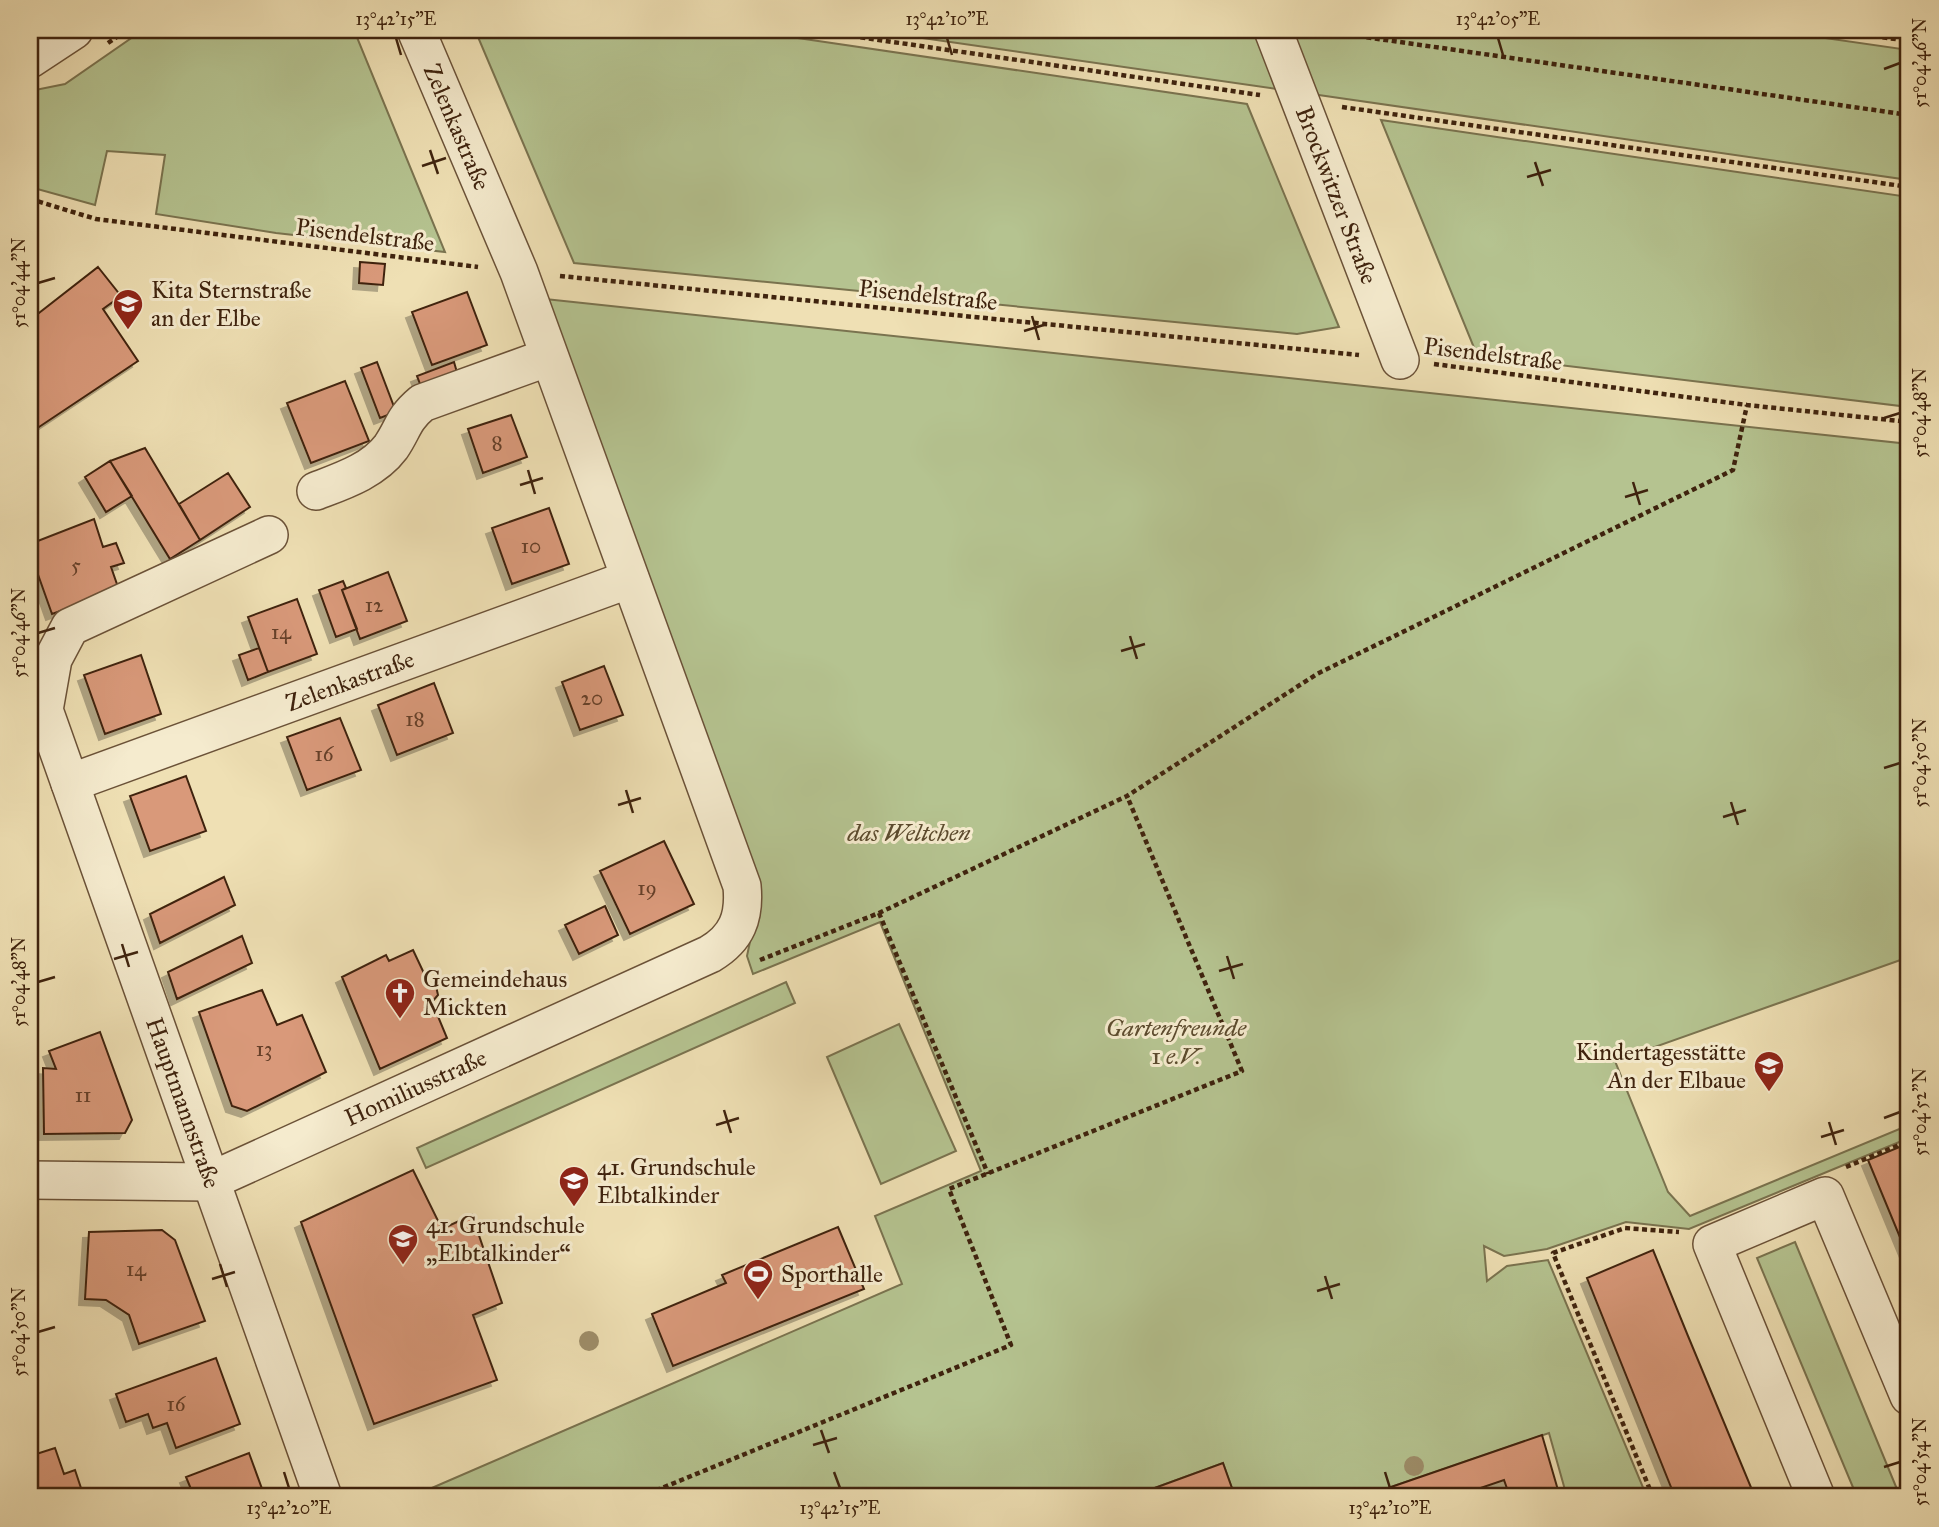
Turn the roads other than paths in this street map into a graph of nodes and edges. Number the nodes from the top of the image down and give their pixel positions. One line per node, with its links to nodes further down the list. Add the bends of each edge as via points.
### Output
1 (74, 30): 4 (street)
2 (416, 30): 5 (street, Zelenkastraße, via 519,272)
3 (1273, 30): 6 (street, Brockwitzer Straße)
4 (30, 59)
5 (549, 357): 7 (street, via 422,403 406,416 390,448 356,476); 9 (street, Zelenkastraße)
6 (1400, 360)
7 (316, 492)
8 (269, 535): 10 (street, Hauptmannstraße, via 69,627 53,659 44,710)
9 (630, 579): 10 (street, Zelenkastraße); 11 (street, Zelenkastraße, via 742,886 741,919)
10 (69, 783): 13 (street, Hauptmannstraße)
11 (723, 946): 13 (street, Homiliusstraße)
12 (30, 1180): 13 (street, Homiliusstraße)
13 (208, 1182): 15 (street, Hauptmannstraße)
14 (1909, 1396): 16 (street, via 1825,1196 1712,1244)
15 (323, 1497)
16 (1816, 1497)

